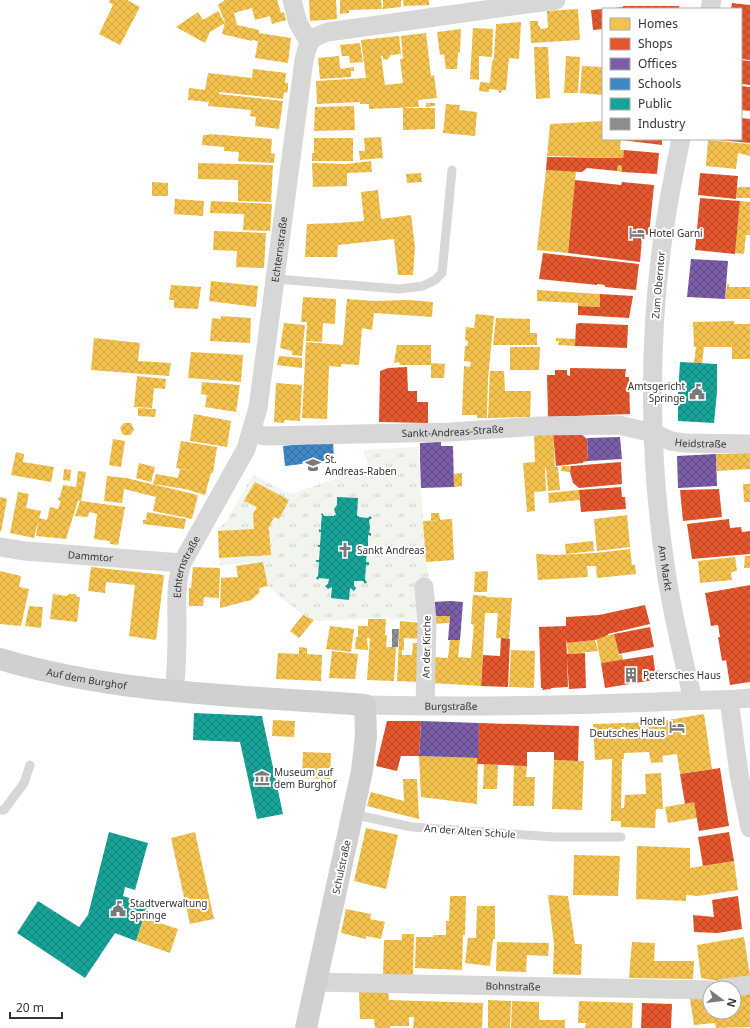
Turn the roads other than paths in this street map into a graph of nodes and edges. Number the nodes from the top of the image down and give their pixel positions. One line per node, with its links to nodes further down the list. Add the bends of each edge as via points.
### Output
1 (292, 0): 3 (street, via 298,23)
2 (556, 0): 3 (street, via 328,32 318,35)
3 (309, 42): 6 (street, Echternstraße, via 304,60)
4 (681, 140): 8 (street, Zum Oberntor, via 660,260 653,344)
5 (452, 170): 6 (lane, via 442,273 434,280 423,286 399,289)
6 (276, 279): 7 (street, Echternstraße, via 258,408)
7 (252, 432): 8 (street, Sankt-Andreas-Straße, via 265,436 405,434 539,426 619,425); 11 (street, Echternstraße, via 236,469)
8 (654, 433): 9 (street, Heidstraße, via 670,441 685,443); 16 (street, Am Markt, via 658,504 666,570 677,636)
9 (750, 444)
10 (0, 547): 11 (street, Dammtor, via 32,552)
11 (182, 563): 14 (street, Echternstraße, via 176,588 177,645)
12 (424, 587): 19 (street, An der Kirche, via 428,622)
13 (0, 659): 14 (street, Auf dem Burghof, via 78,678)
14 (174, 691): 18 (street, Burgstraße)
15 (750, 698): 17 (street, Burgstraße)
16 (693, 700): 17 (street, Burgstraße); 19 (street, Burgstraße, via 587,705)
17 (729, 700): 23 (street, via 739,774)
18 (365, 705): 19 (street, Burgstraße); 22 (street, Schulstraße, via 366,736)
19 (424, 706)
20 (30, 765): 21 (lane, via 24,782 4,810)
21 (0, 810)
22 (352, 814): 24 (lane, An der Alten Schule, via 412,827); 25 (street, Schulstraße)
23 (750, 828)
24 (621, 838)
25 (316, 982): 26 (street, Bohnstraße); 27 (street, Schulstraße)
26 (702, 990)
27 (306, 1028)

